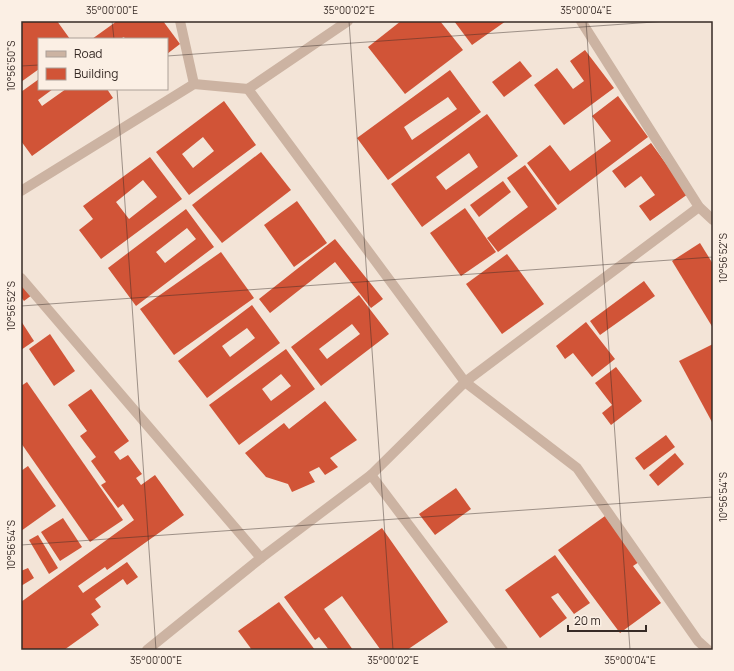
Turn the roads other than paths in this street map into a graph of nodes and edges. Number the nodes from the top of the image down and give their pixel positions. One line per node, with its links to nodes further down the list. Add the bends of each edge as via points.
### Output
1 (180, 21): 4 (street)
2 (348, 21): 5 (street)
3 (580, 21): 7 (street)
4 (194, 84): 5 (street); 6 (street)
5 (248, 89): 10 (street)
6 (21, 191)
7 (699, 207): 8 (street); 10 (street)
8 (713, 220)
9 (21, 278): 12 (street)
10 (465, 382): 11 (street); 15 (street, via 577,468 698,641)
11 (371, 475): 12 (street); 14 (street)
12 (261, 558): 13 (street)
13 (147, 650)
14 (503, 650)
15 (708, 650)

